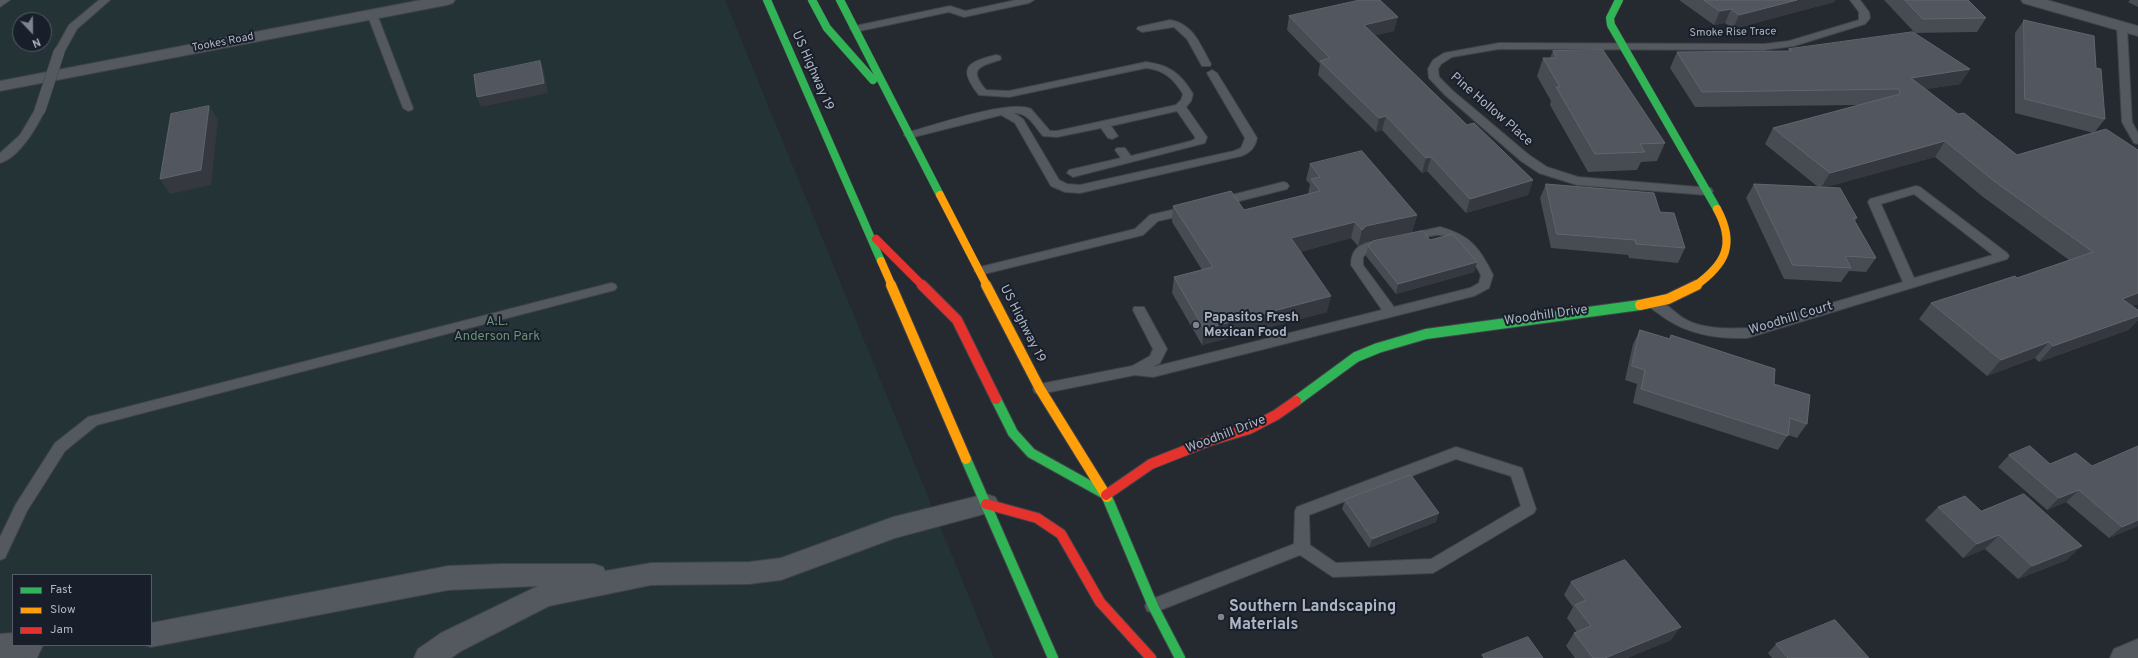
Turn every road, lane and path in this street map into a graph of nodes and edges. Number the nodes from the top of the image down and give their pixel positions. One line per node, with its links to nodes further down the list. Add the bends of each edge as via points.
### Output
1 (5, 0): 11 (lane)
2 (105, 0): 32 (lane, bridge, via 73,27 58,52 40,110 30,132 22,142)
3 (447, 0): 13 (street, Tookes Road)
4 (767, 0): 37 (main road, US Highway 19)
5 (812, 0): 23 (main road, via 827,28)
6 (840, 0): 14 (main road, US Highway 19)
7 (1029, 0): 12 (lane, via 964,14)
8 (1619, 0): 17 (main road, Woodhill Drive, via 1610,18)
9 (1855, 0): 17 (lane, Smoke Rise Trace, via 1864,12 1865,18 1862,22 1790,44)
10 (2029, 0): 16 (street)
11 (0, 4)
12 (948, 4): 14 (lane)
13 (372, 14): 19 (street, Tookes Road); 25 (lane)
14 (856, 29): 23 (main road, US Highway 19)
15 (1142, 29): 26 (lane, via 1170,23 1185,29 1251,138 1246,151 1087,188 1064,188 1055,182 1019,121)
16 (2130, 29): 21 (lane)
17 (1622, 46): 36 (main road, Woodhill Drive); 36 (lane, Pine Hollow Place, via 1500,46 1469,50 1437,62 1433,70 1434,78 1543,170 1583,182)
18 (996, 58): 20 (lane, via 977,63 972,68 973,81 978,88 983,93)
19 (0, 86)
20 (993, 95): 24 (lane, via 1009,94 1146,65 1160,66 1172,71 1188,94); 26 (lane, via 1002,100)
21 (2125, 95): 22 (lane); 30 (lane, via 2127,122)
22 (2138, 98)
23 (896, 106): 28 (main road, US Highway 19)
24 (1180, 107): 27 (lane); 33 (lane, via 1202,136 1201,140 1195,144)
25 (408, 108)
26 (1003, 112): 27 (lane, via 1024,110 1031,113 1048,134); 28 (lane)
27 (1104, 124): 29 (lane)
28 (910, 135): 38 (main road, US Highway 19)
29 (1112, 136)
30 (2138, 141)
31 (1121, 150): 33 (lane)
32 (0, 158)
33 (1128, 160): 34 (lane)
34 (1073, 173)
35 (1283, 186): 38 (lane, via 1154,218 1139,232)
36 (1707, 191): 41 (main road, Woodhill Drive, via 1723,220 1728,240 1722,260 1713,272 1691,289)
37 (867, 230): 46 (main road, via 957,320 1013,433 1031,453); 47 (main road, US Highway 19)
38 (980, 271): 45 (main road, US Highway 19)
39 (1910, 283): 39 (lane, Woodhill Court, via 1874,202 1916,190 2003,256); 41 (lane, Woodhill Court, via 1747,333 1706,331 1680,322)
40 (610, 287): 49 (lane, via 93,421 60,447 21,508)
41 (1653, 303): 46 (main road, Woodhill Drive, via 1426,334 1378,348 1356,357 1276,415 1249,429 1209,441 1151,464)
42 (1139, 310): 44 (lane, via 1160,348 1154,359)
43 (1390, 312): 43 (lane, via 1474,292 1485,285 1487,275 1467,245 1456,236 1440,231 1366,247 1357,256 1357,265); 44 (lane, via 1153,372)
44 (1135, 370): 45 (lane)
45 (1040, 389): 46 (main road, US Highway 19)
46 (1106, 495): 51 (main road, US Highway 19)
47 (986, 504): 50 (street, via 893,528 781,569 749,573); 59 (main road, US Highway 19); 60 (main road, via 1037,518 1061,534 1100,602)
48 (1302, 548): 48 (lane, via 1334,570 1433,566 1529,509 1517,472 1456,453 1302,511); 51 (lane)
49 (0, 553)
50 (651, 574): 52 (street, via 448,578); 58 (street, via 544,596 452,642)
51 (1154, 606): 61 (main road, US Highway 19)
52 (152, 635)
53 (12, 646): 55 (street)
54 (34, 646): 57 (lane)
55 (0, 647)
56 (2138, 652): 62 (street)
57 (28, 658)
58 (428, 658)
59 (1053, 658)
60 (1151, 658)
61 (1180, 658)
62 (2124, 658)

